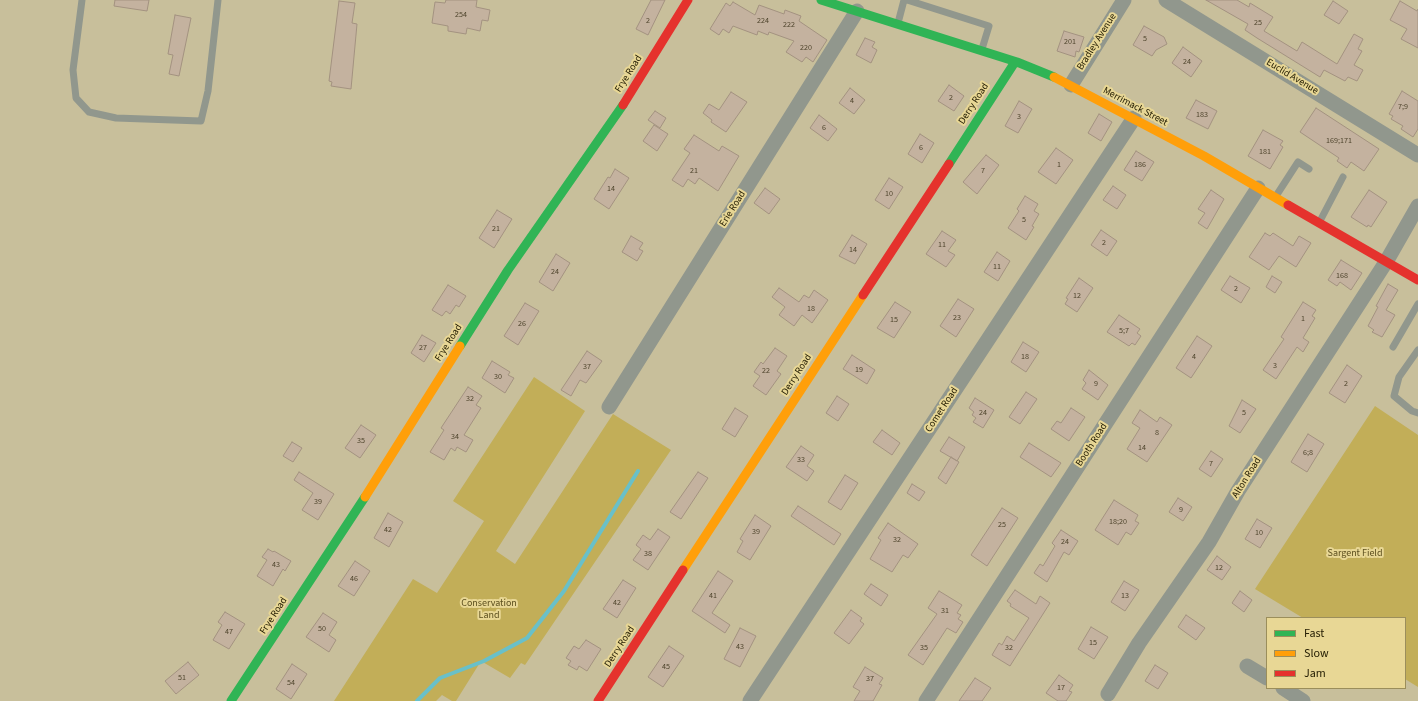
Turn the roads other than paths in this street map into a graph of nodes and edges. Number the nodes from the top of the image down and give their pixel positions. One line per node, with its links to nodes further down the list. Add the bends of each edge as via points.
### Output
1 (82, 0): 2 (lane, via 74,70 76,98 89,112 116,118 201,121 208,91)
2 (218, 0)
3 (688, 0): 32 (street, Frye Road, via 615,116 508,270 375,482)
4 (821, 0): 8 (street, Merrimack Street)
5 (906, 0): 9 (lane); 10 (lane, via 988,26)
6 (1124, 0): 12 (street, Bradley Avenue)
7 (1166, 0): 14 (street, Euclid Avenue)
8 (855, 9): 9 (street, Merrimack Street); 26 (street, Erie Road)
9 (898, 24): 10 (street, Merrimack Street)
10 (981, 51): 11 (street, Merrimack Street)
11 (1015, 62): 12 (street, Merrimack Street); 33 (street, Derry Road)
12 (1070, 85): 13 (street, Merrimack Street)
13 (1134, 118): 17 (street, Merrimack Street); 34 (street, Comet Road)
14 (1418, 154)
15 (1309, 169): 18 (lane, via 1298,162)
16 (1343, 177): 20 (lane)
17 (1258, 188): 18 (street, Merrimack Street); 35 (street, Booth Road)
18 (1275, 198): 20 (street, Merrimack Street)
19 (1418, 206): 21 (street, Alton Road)
20 (1318, 223): 21 (street, Merrimack Street)
21 (1386, 262): 22 (street, Merrimack Street); 31 (street, Alton Road, via 1238,491 1209,542 1139,643)
22 (1418, 280)
23 (1418, 304): 24 (lane)
24 (1393, 347)
25 (1418, 350): 27 (lane, via 1399,377 1394,396)
26 (610, 407)
27 (1418, 413)
28 (1247, 666): 29 (street)
29 (1266, 677)
30 (1283, 693): 36 (street)
31 (1106, 698)
32 (231, 701)
33 (598, 701)
34 (750, 701)
35 (926, 701)
36 (1303, 701)

